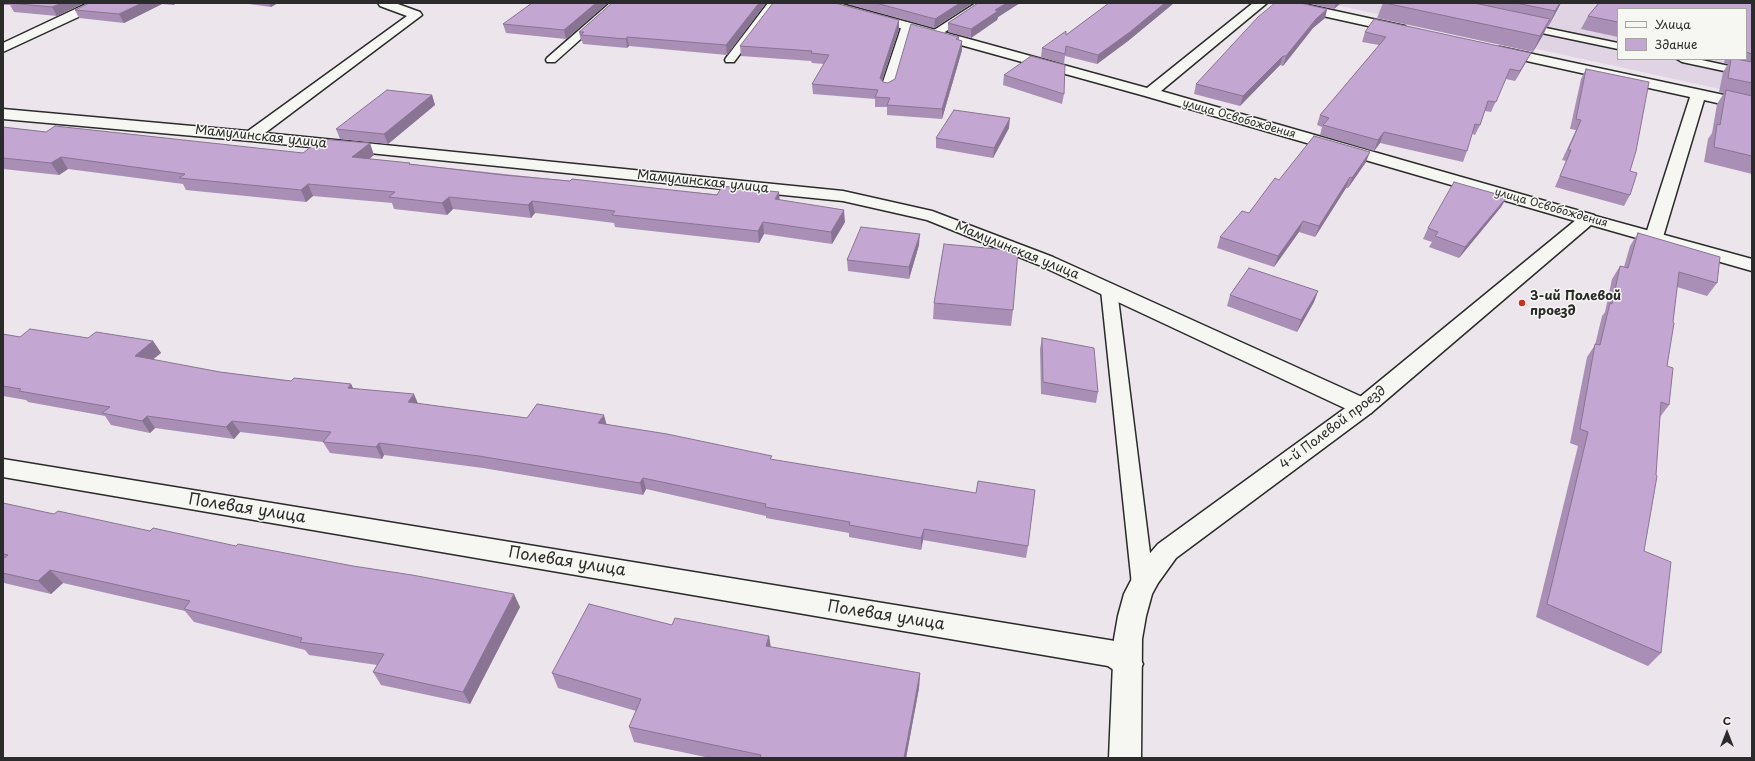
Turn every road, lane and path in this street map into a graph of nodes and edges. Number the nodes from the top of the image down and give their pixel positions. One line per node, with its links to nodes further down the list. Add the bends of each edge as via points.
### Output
1 (98, 3): 14 (street)
2 (384, 3): 25 (street, via 416,15)
3 (616, 3): 16 (lane)
4 (773, 3): 17 (lane)
5 (824, 3): 10 (street, улица Освобождения)
6 (982, 3): 12 (lane)
7 (1261, 3): 21 (street)
8 (1282, 3): 11 (street)
9 (1511, 24): 13 (lane)
10 (907, 25): 12 (street, улица Освобождения); 20 (lane)
11 (1413, 32)
12 (935, 34): 21 (street, улица Освобождения)
13 (1617, 46)
14 (3, 48)
15 (1490, 49): 22 (street)
16 (551, 60)
17 (730, 60)
18 (1687, 60): 19 (lane)
19 (1752, 74)
20 (887, 88)
21 (1150, 93): 26 (street, улица Освобождения)
22 (1698, 94): 23 (street); 27 (street)
23 (1752, 106)
24 (3, 114): 25 (street, Мамулинская улица)
25 (251, 136): 29 (street, Мамулинская улица, via 843,196 932,216 1046,261)
26 (1588, 219): 27 (street, улица Освобождения); 30 (street, 4-й Полевой проезд)
27 (1654, 237): 28 (street, улица Освобождения)
28 (1752, 265)
29 (1109, 290): 30 (street, Мамулинская улица); 32 (lane)
30 (1363, 407): 32 (street, 4-й Полевой проезд, via 1167,551)
31 (3, 468): 33 (street, Полевая улица, via 1115,654)
32 (1143, 585): 33 (street, 4-й Полевой проезд, via 1130,622)
33 (1128, 664): 34 (street, 4-й Полевой проезд)
34 (1125, 758)

